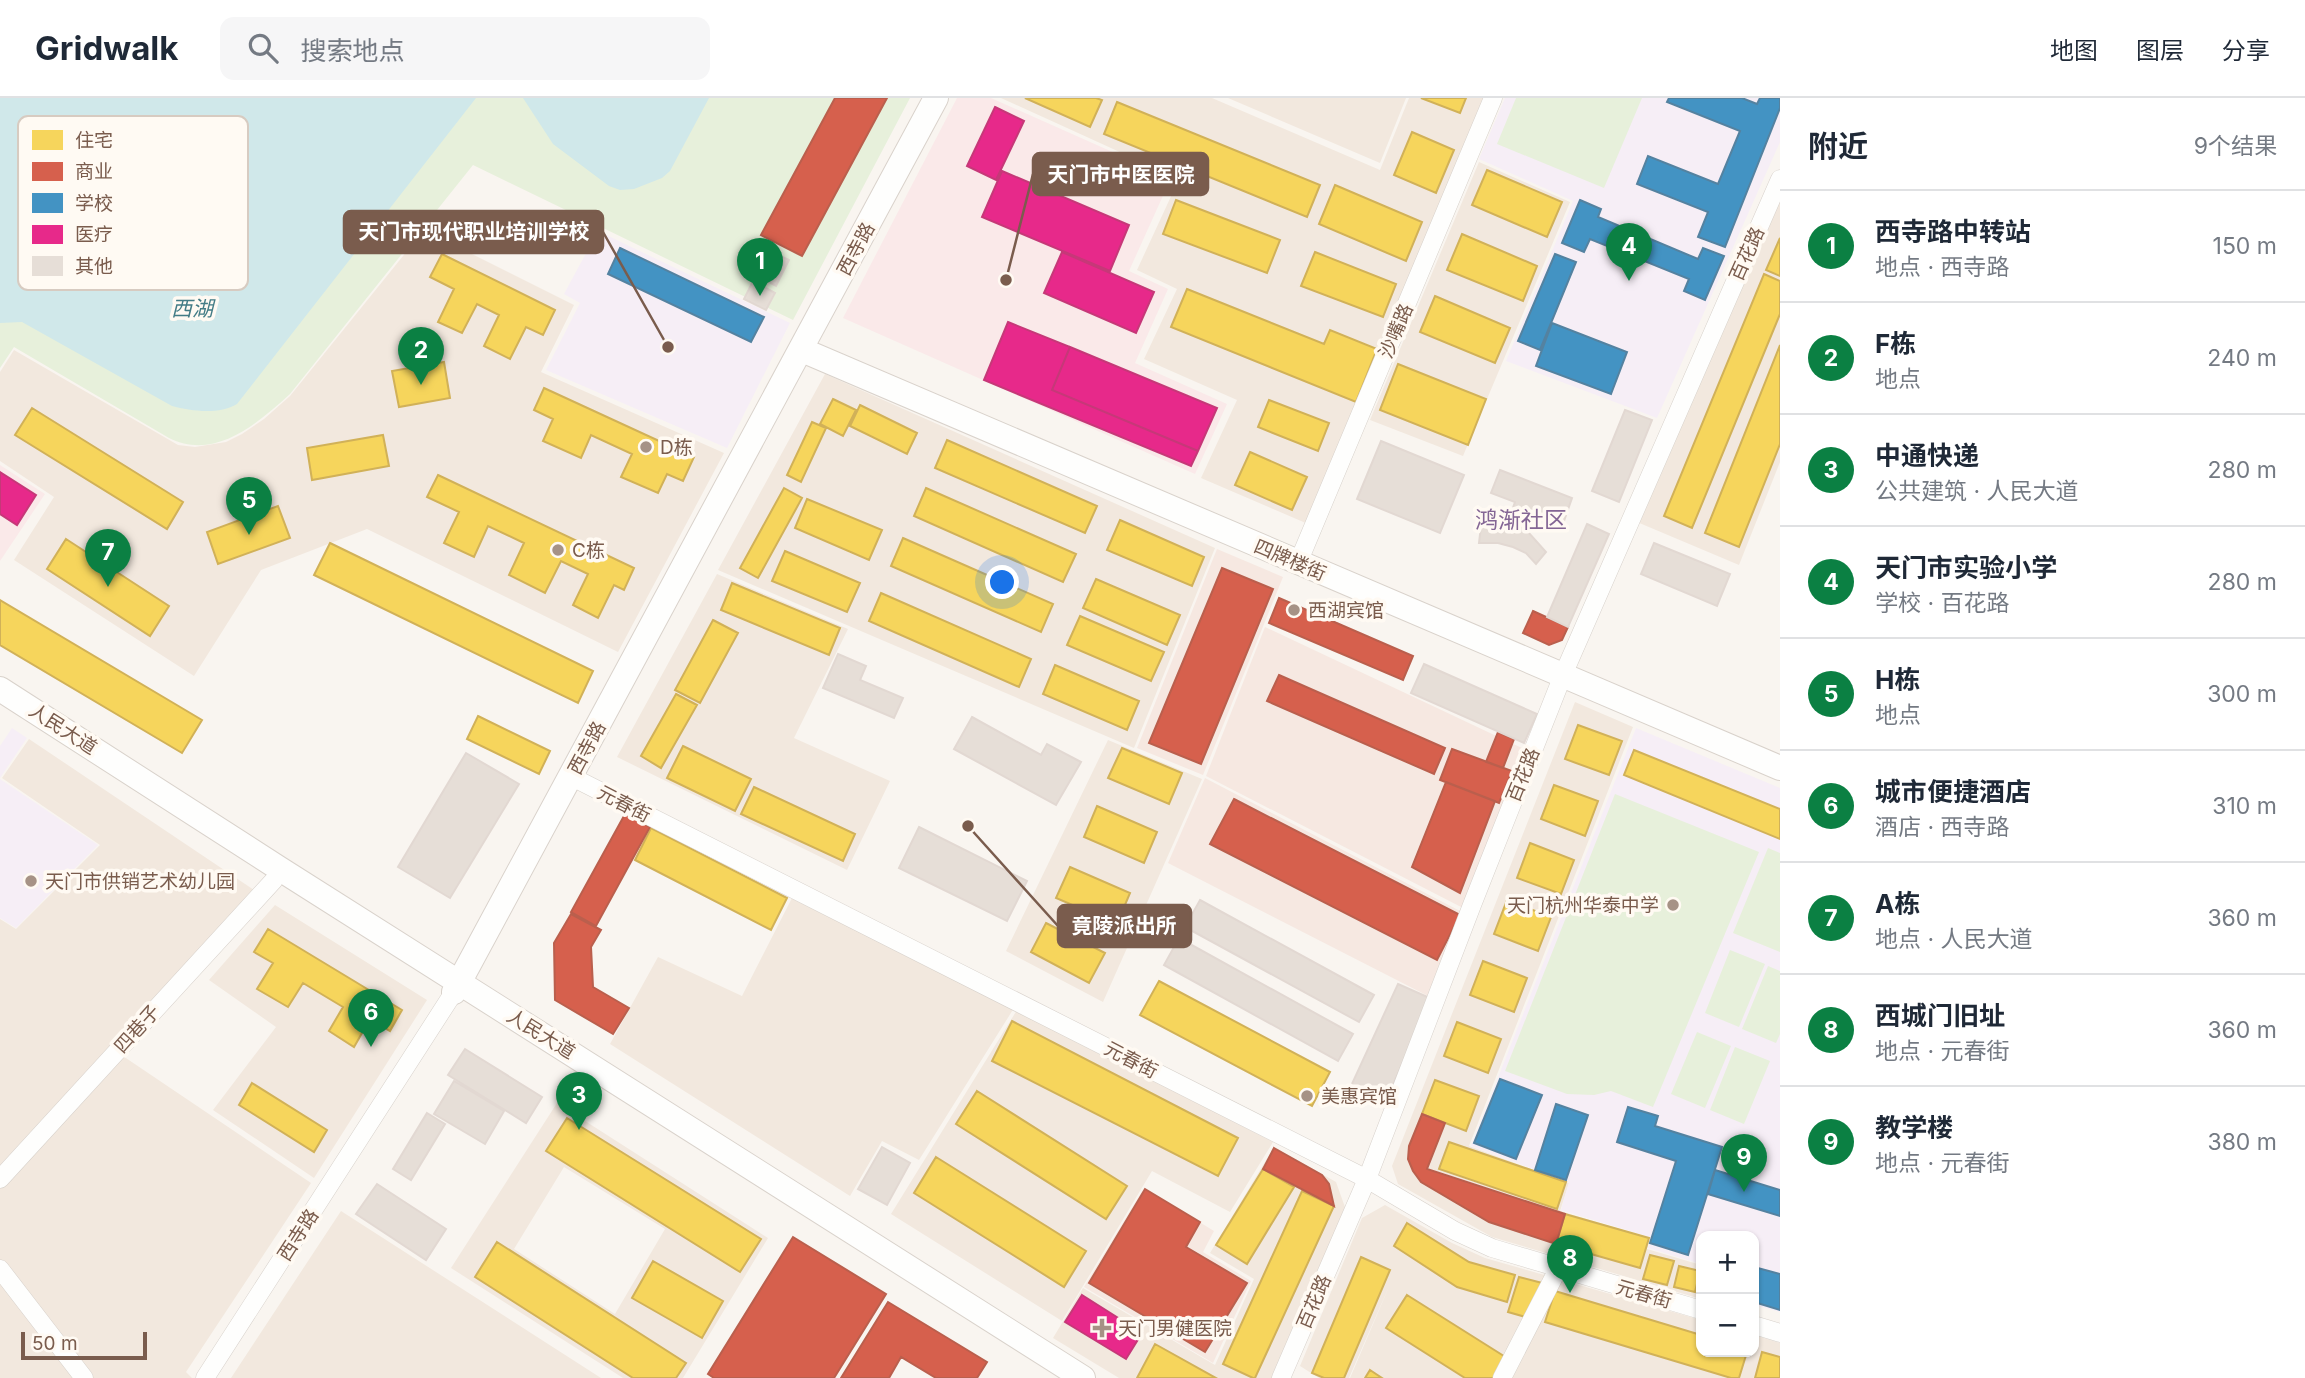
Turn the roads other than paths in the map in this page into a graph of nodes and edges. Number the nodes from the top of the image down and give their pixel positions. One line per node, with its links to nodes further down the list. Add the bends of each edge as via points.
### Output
1 (936, 98): 4 (main road, 西寺路)
2 (1493, 98): 5 (street, 沙嘴路)
3 (1780, 179): 6 (street, 百花路)
4 (802, 350): 5 (main road, 四牌楼街); 10 (main road, 西寺路)
5 (1298, 564): 6 (main road, 四牌楼街)
6 (1563, 676): 9 (main road, 四牌楼街); 14 (street, 百花路)
7 (0, 689): 12 (main road, 人民大道)
8 (0, 703): 11 (main road, 人民大道)
9 (1780, 768)
10 (572, 777): 12 (main road, 西寺路); 14 (street, 元春街)
11 (274, 880): 12 (main road, 人民大道); 13 (street, 四巷子)
12 (457, 987): 21 (street, 西寺路); 22 (main road, 人民大道); 23 (main road, 人民大道)
13 (0, 1179)
14 (1367, 1179): 16 (street, 元春街, via 1475,1241); 24 (street, 百花路)
15 (0, 1269): 20 (street)
16 (1558, 1269): 17 (street, 元春街); 25 (street)
17 (1696, 1309)
18 (1759, 1327): 19 (street)
19 (1780, 1333)
20 (84, 1378)
21 (205, 1378)
22 (1063, 1378)
23 (1083, 1378)
24 (1282, 1378)
25 (1502, 1378)

